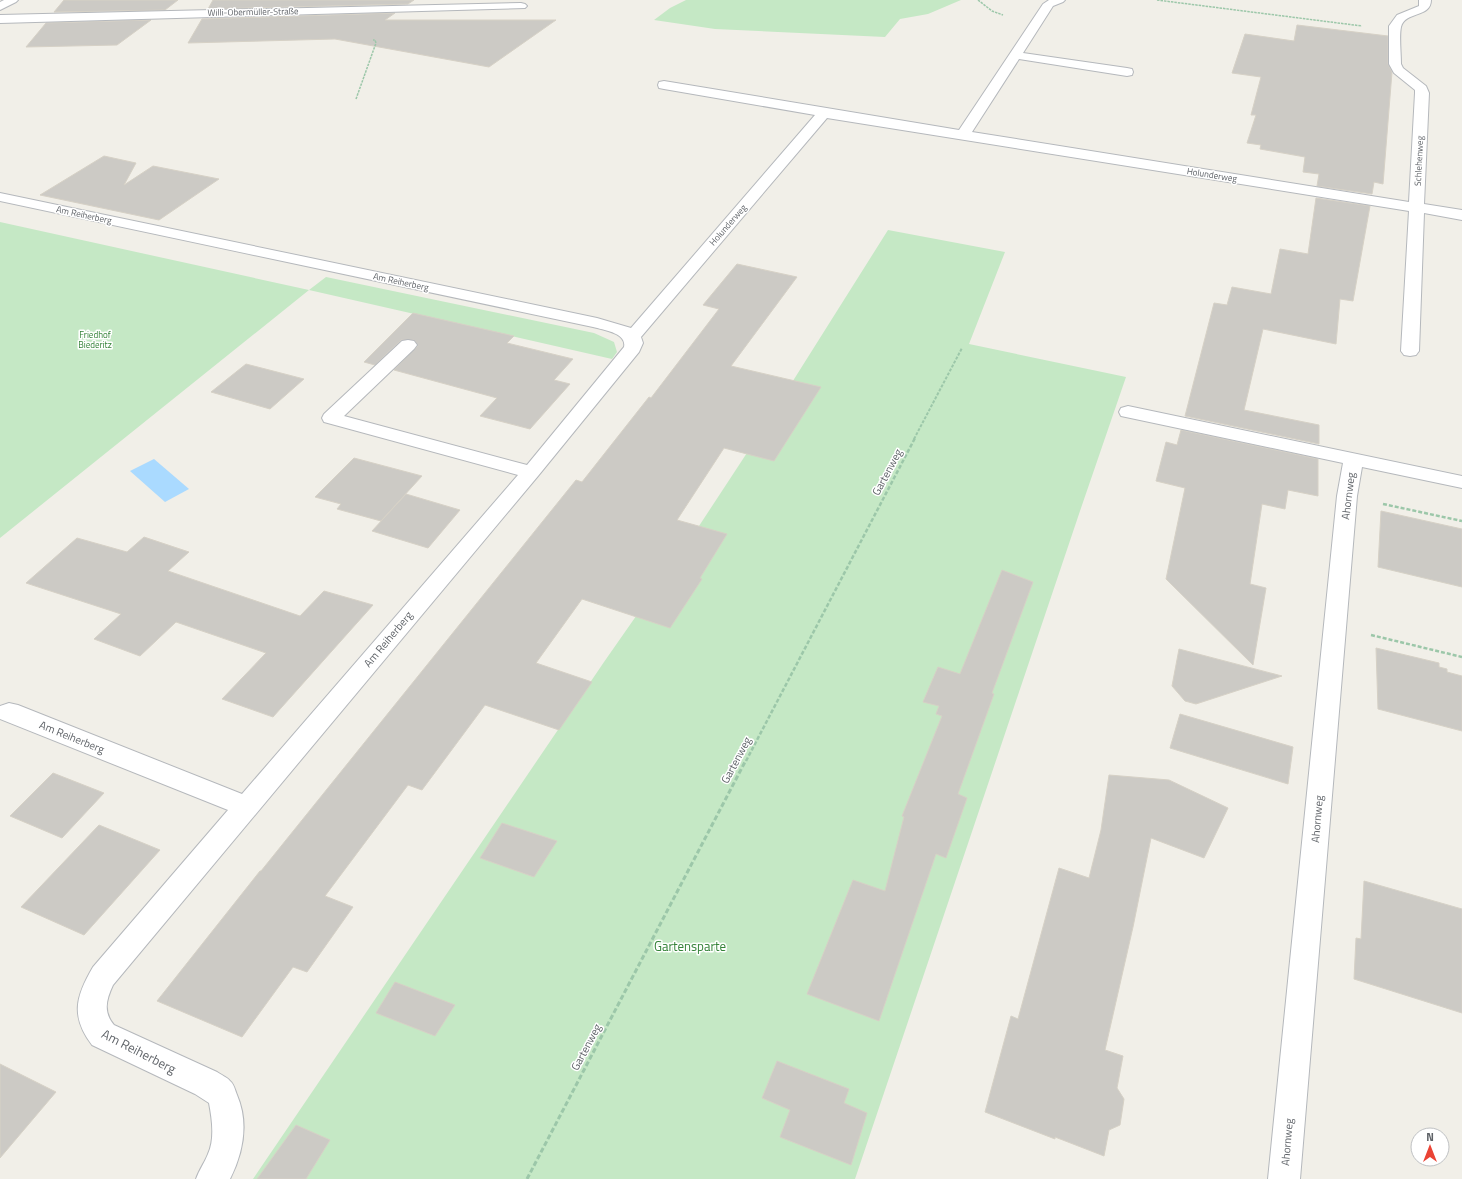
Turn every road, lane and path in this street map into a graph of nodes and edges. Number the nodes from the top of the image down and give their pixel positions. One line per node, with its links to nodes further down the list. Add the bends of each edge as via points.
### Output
1 (12, 0): 6 (street)
2 (1059, 0): 10 (street, via 1049,4)
3 (1157, 0): 8 (path)
4 (1425, 0): 8 (street, via 1423,8 1397,21)
5 (513, 4): 7 (street, Willi-Obermüller-Straße)
6 (0, 7)
7 (0, 19)
8 (1395, 31): 17 (street, Schlehenweg, via 1395,64 1398,70 1422,92)
9 (367, 40): 13 (path, via 375,40 376,43)
10 (1015, 55): 11 (street); 15 (street)
11 (1127, 72)
12 (664, 85): 14 (street, Holunderweg)
13 (356, 99)
14 (824, 114): 15 (street, Holunderweg); 19 (street, Holunderweg)
15 (963, 136): 17 (street, Holunderweg)
16 (0, 197): 19 (street, Am Reiherberg, via 597,323 624,331)
17 (1416, 208): 18 (street, Holunderweg); 22 (street, Schlehenweg)
18 (1462, 215)
19 (632, 337): 25 (street, Am Reiherberg, via 633,348)
20 (408, 345): 25 (street, via 331,418)
21 (962, 348): 34 (path, Gartenweg)
22 (1410, 351)
23 (1128, 412): 24 (street, Ahornweg)
24 (1353, 459): 26 (street, Ahornweg); 27 (street, Ahornweg)
25 (531, 472): 32 (street, Am Reiherberg)
26 (1462, 482)
27 (1347, 496): 28 (path); 29 (street, Ahornweg)
28 (1462, 521)
29 (1336, 626): 30 (path); 35 (street, Ahornweg)
30 (1462, 657)
31 (9, 712): 32 (street, Am Reiherberg)
32 (246, 806): 33 (street, Am Reiherberg, via 103,976 92,1001 91,1017 95,1027 103,1035 206,1083 219,1092 226,1105 229,1133 222,1162)
33 (212, 1179)
34 (527, 1179)
35 (1284, 1179)

